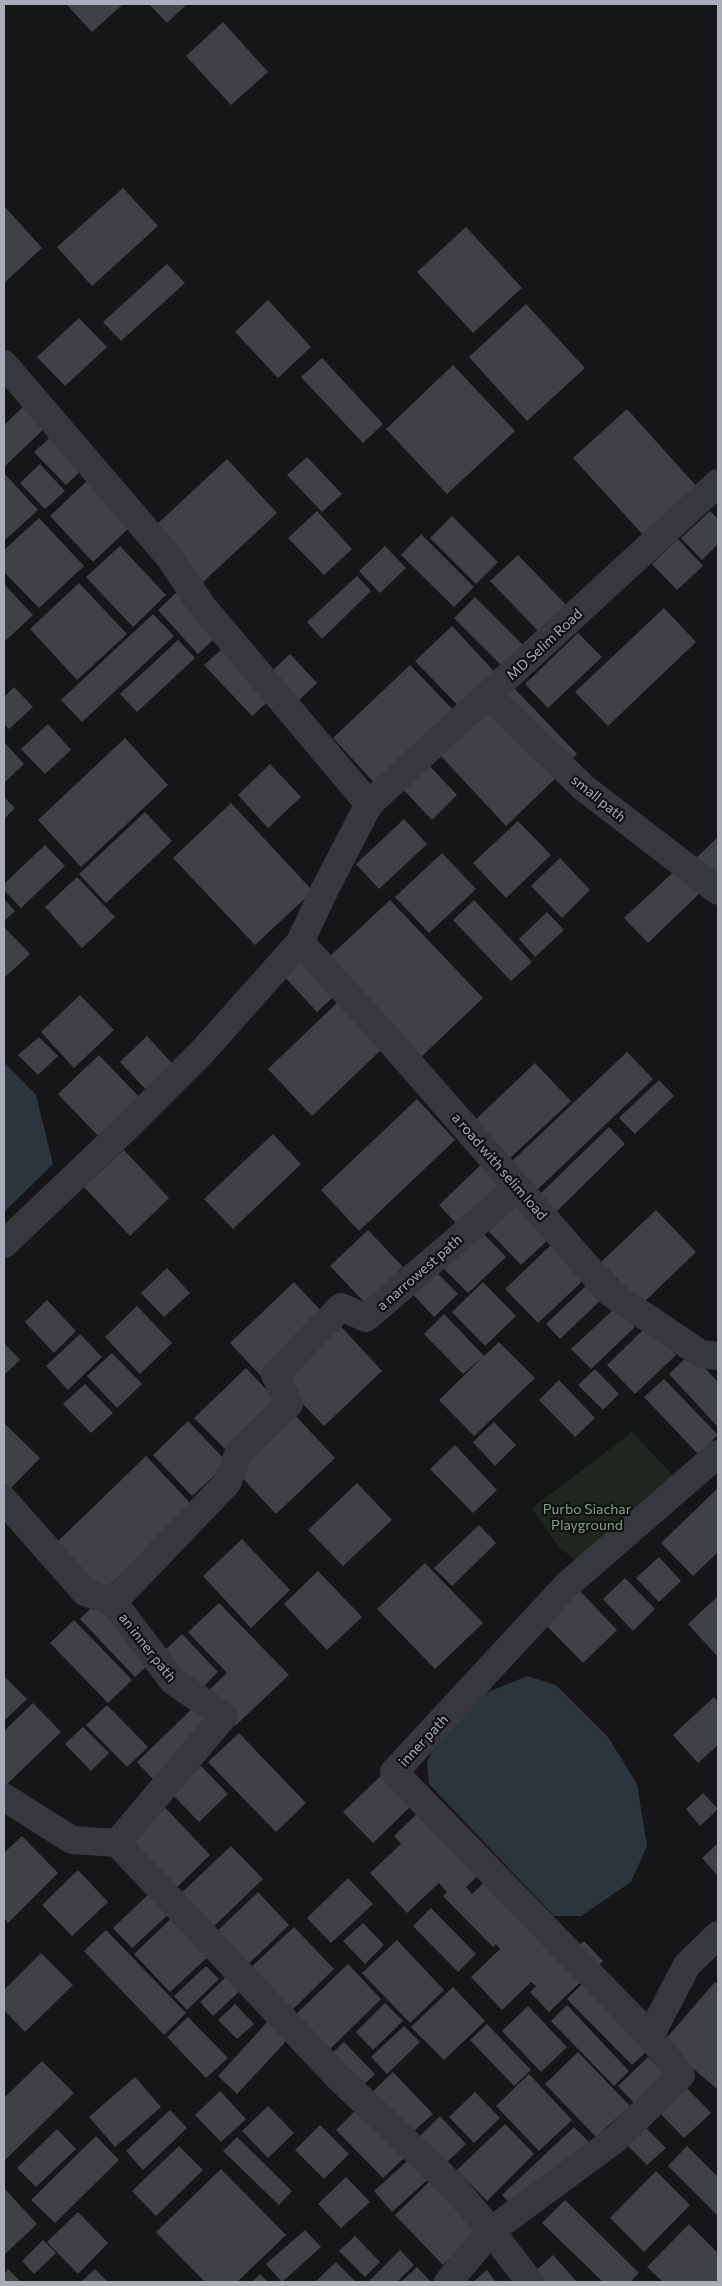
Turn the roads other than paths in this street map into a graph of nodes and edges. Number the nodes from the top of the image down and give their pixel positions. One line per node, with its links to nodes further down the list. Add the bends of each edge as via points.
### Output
1 (4, 364): 4 (street, via 170,558 202,606)
2 (718, 483): 3 (street, MD Selim Road)
3 (488, 695): 4 (street, MD Selim Road); 5 (street, small path, via 584,788)
4 (369, 804): 6 (street)
5 (718, 891)
6 (300, 942): 7 (street, a road with selim load); 8 (street, via 203,1051)
7 (518, 1187): 9 (street, a road with selim load, via 609,1292 702,1354); 12 (street, a narrowest path, via 366,1318 341,1307 275,1375 289,1404 239,1452 227,1484)
8 (4, 1244)
9 (718, 1356)
10 (718, 1454): 16 (street, inner path, via 567,1585 394,1772)
11 (4, 1500): 12 (street, an inner path, via 85,1592)
12 (113, 1602): 14 (street, an inner path, via 172,1681 224,1716)
13 (4, 1797): 14 (street, via 72,1840)
14 (118, 1844): 17 (street, via 336,2076 455,2188)
15 (718, 1935): 16 (street, via 687,1966)
16 (650, 2036): 17 (street, via 681,2075 616,2138)
17 (491, 2230): 18 (street); 19 (street)
18 (448, 2282)
19 (530, 2282)

